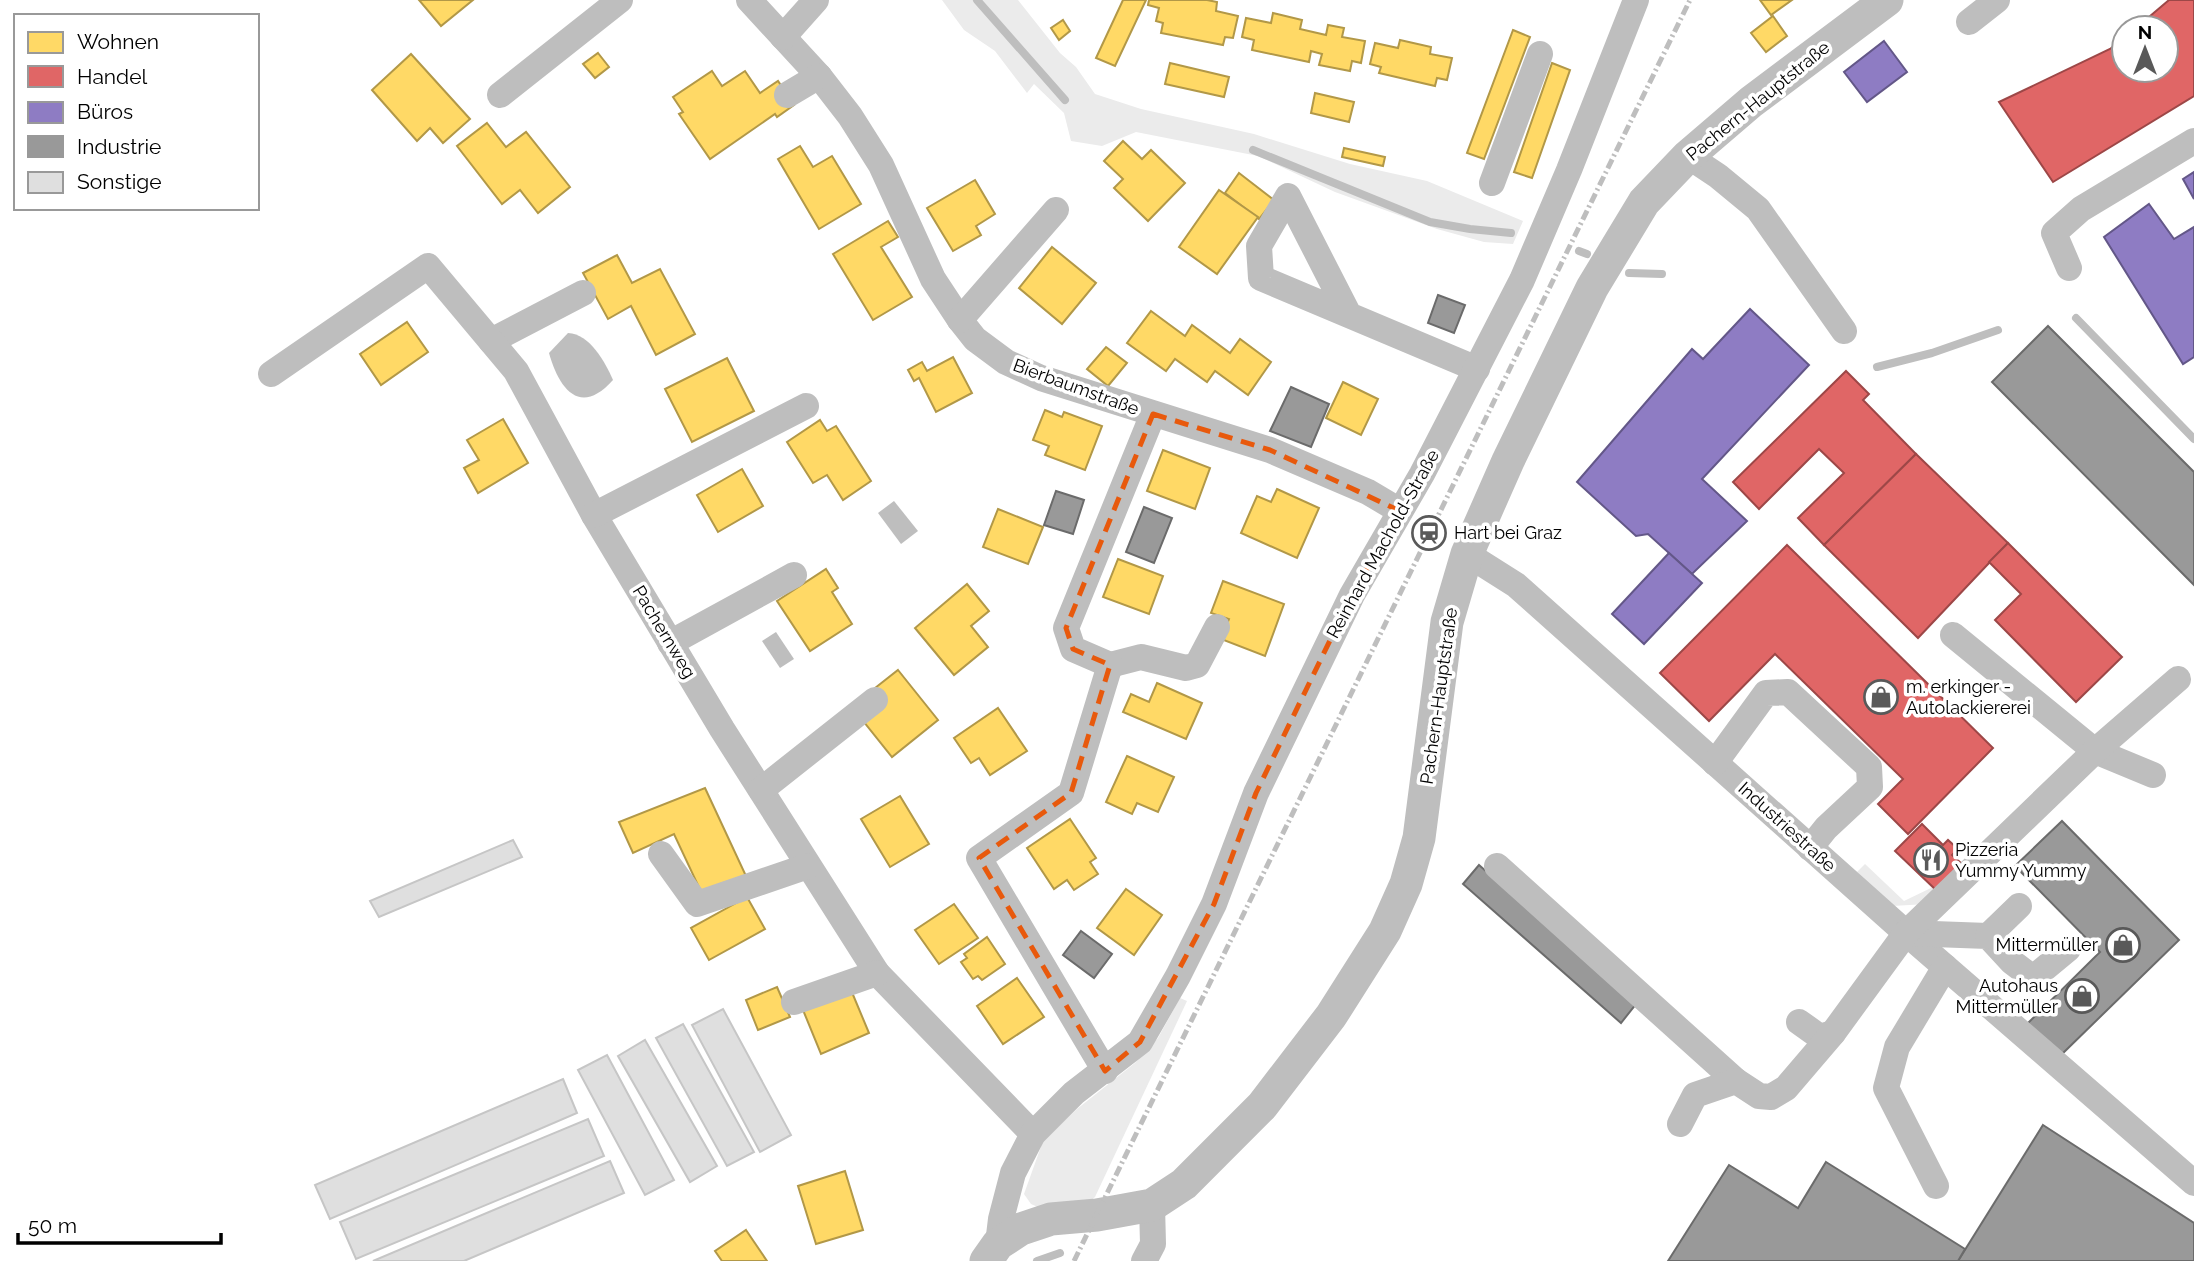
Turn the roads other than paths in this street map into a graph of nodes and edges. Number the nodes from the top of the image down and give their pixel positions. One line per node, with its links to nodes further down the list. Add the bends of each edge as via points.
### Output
1 (620, 0): 12 (street)
2 (748, 0): 8 (street, Bierbaumstraße)
3 (816, 0): 8 (street)
4 (1636, 0): 23 (street, Reinhard Machold-Straße, via 1538,243)
5 (1887, 0): 14 (main road, Pachern-Hauptstraße, via 1751,102)
6 (1997, 0): 7 (street)
7 (1969, 22)
8 (783, 37): 10 (street, Bierbaumstraße)
9 (1540, 54): 15 (street)
10 (819, 76): 11 (street); 20 (street, Bierbaumstraße, via 881,165 933,279)
11 (787, 94)
12 (500, 95)
13 (2194, 141): 17 (street, via 2081,209 2054,233)
14 (1688, 156): 21 (street, via 1758,209); 29 (main road, Pachern-Hauptstraße, via 1644,202 1592,288)
15 (1492, 183)
16 (1056, 210): 20 (street)
17 (2069, 268)
18 (583, 293): 22 (street)
19 (1349, 315): 23 (street)
20 (960, 320): 26 (street, Bierbaumstraße, via 975,339 1006,362)
21 (1844, 331)
22 (491, 341): 24 (street, Pachernweg, via 428,266); 28 (street, Pachernweg, via 516,371)
23 (1477, 369): 27 (street, Reinhard Machold-Straße)
24 (271, 374)
25 (806, 406): 28 (street)
26 (1153, 414): 27 (street, Bierbaumstraße, via 1270,450 1368,492); 34 (street, via 1066,628 1073,649)
27 (1400, 511): 54 (street, Reinhard Machold-Straße, via 1353,595 1256,793 1214,904 1178,976 1140,1042)
28 (594, 515): 33 (street, Pachernweg)
29 (1467, 554): 38 (street, Industriestraße, via 1516,585); 60 (main road, Pachern-Hauptstraße, via 1447,622 1419,838 1406,884 1385,931 1331,1016 1262,1106 1184,1184)
30 (794, 575): 33 (street)
31 (1217, 627): 34 (street, via 1197,666 1186,668 1141,657)
32 (1953, 635): 37 (street)
33 (670, 643): 40 (street, Pachernweg)
34 (1110, 666): 54 (street, via 1071,793 979,858)
35 (2178, 679): 37 (street)
36 (875, 700): 40 (street)
37 (2095, 751): 39 (street); 46 (street)
38 (1715, 763): 41 (street, Industriestraße); 41 (street, via 1766,693 1788,692 1868,767 1870,787)
39 (2153, 775)
40 (761, 790): 43 (street, Pachernweg)
41 (1810, 848): 46 (street, Industriestraße)
42 (661, 854): 43 (street, via 697,904)
43 (808, 866): 50 (street, Pachernweg)
44 (1497, 866): 55 (street)
45 (2019, 906): 47 (street)
46 (1906, 933): 47 (street); 49 (street, Industriestraße); 53 (street)
47 (1988, 936): 48 (street, via 2033,978)
48 (2068, 949)
49 (1945, 967): 58 (street, Industriestraße); 59 (street, via 1897,1047 1886,1088)
50 (877, 972): 51 (street); 57 (street, Pachernweg)
51 (794, 1002)
52 (1800, 1022): 53 (street, via 1820,1037)
53 (1833, 1033): 55 (street, via 1786,1088 1770,1097 1759,1096)
54 (1105, 1071): 57 (street, Reinhard Machold-Straße, via 1074,1093)
55 (1736, 1081): 56 (street, via 1695,1095)
56 (1680, 1124)
57 (1033, 1135): 61 (street, Reinhard Machold-Straße, via 1013,1173)
58 (2194, 1183)
59 (1936, 1186)
60 (1152, 1205): 61 (main road, Pachern-Hauptstraße, via 1051,1219 1021,1229); 62 (street, via 1153,1244)
61 (992, 1252)
62 (1144, 1261)

